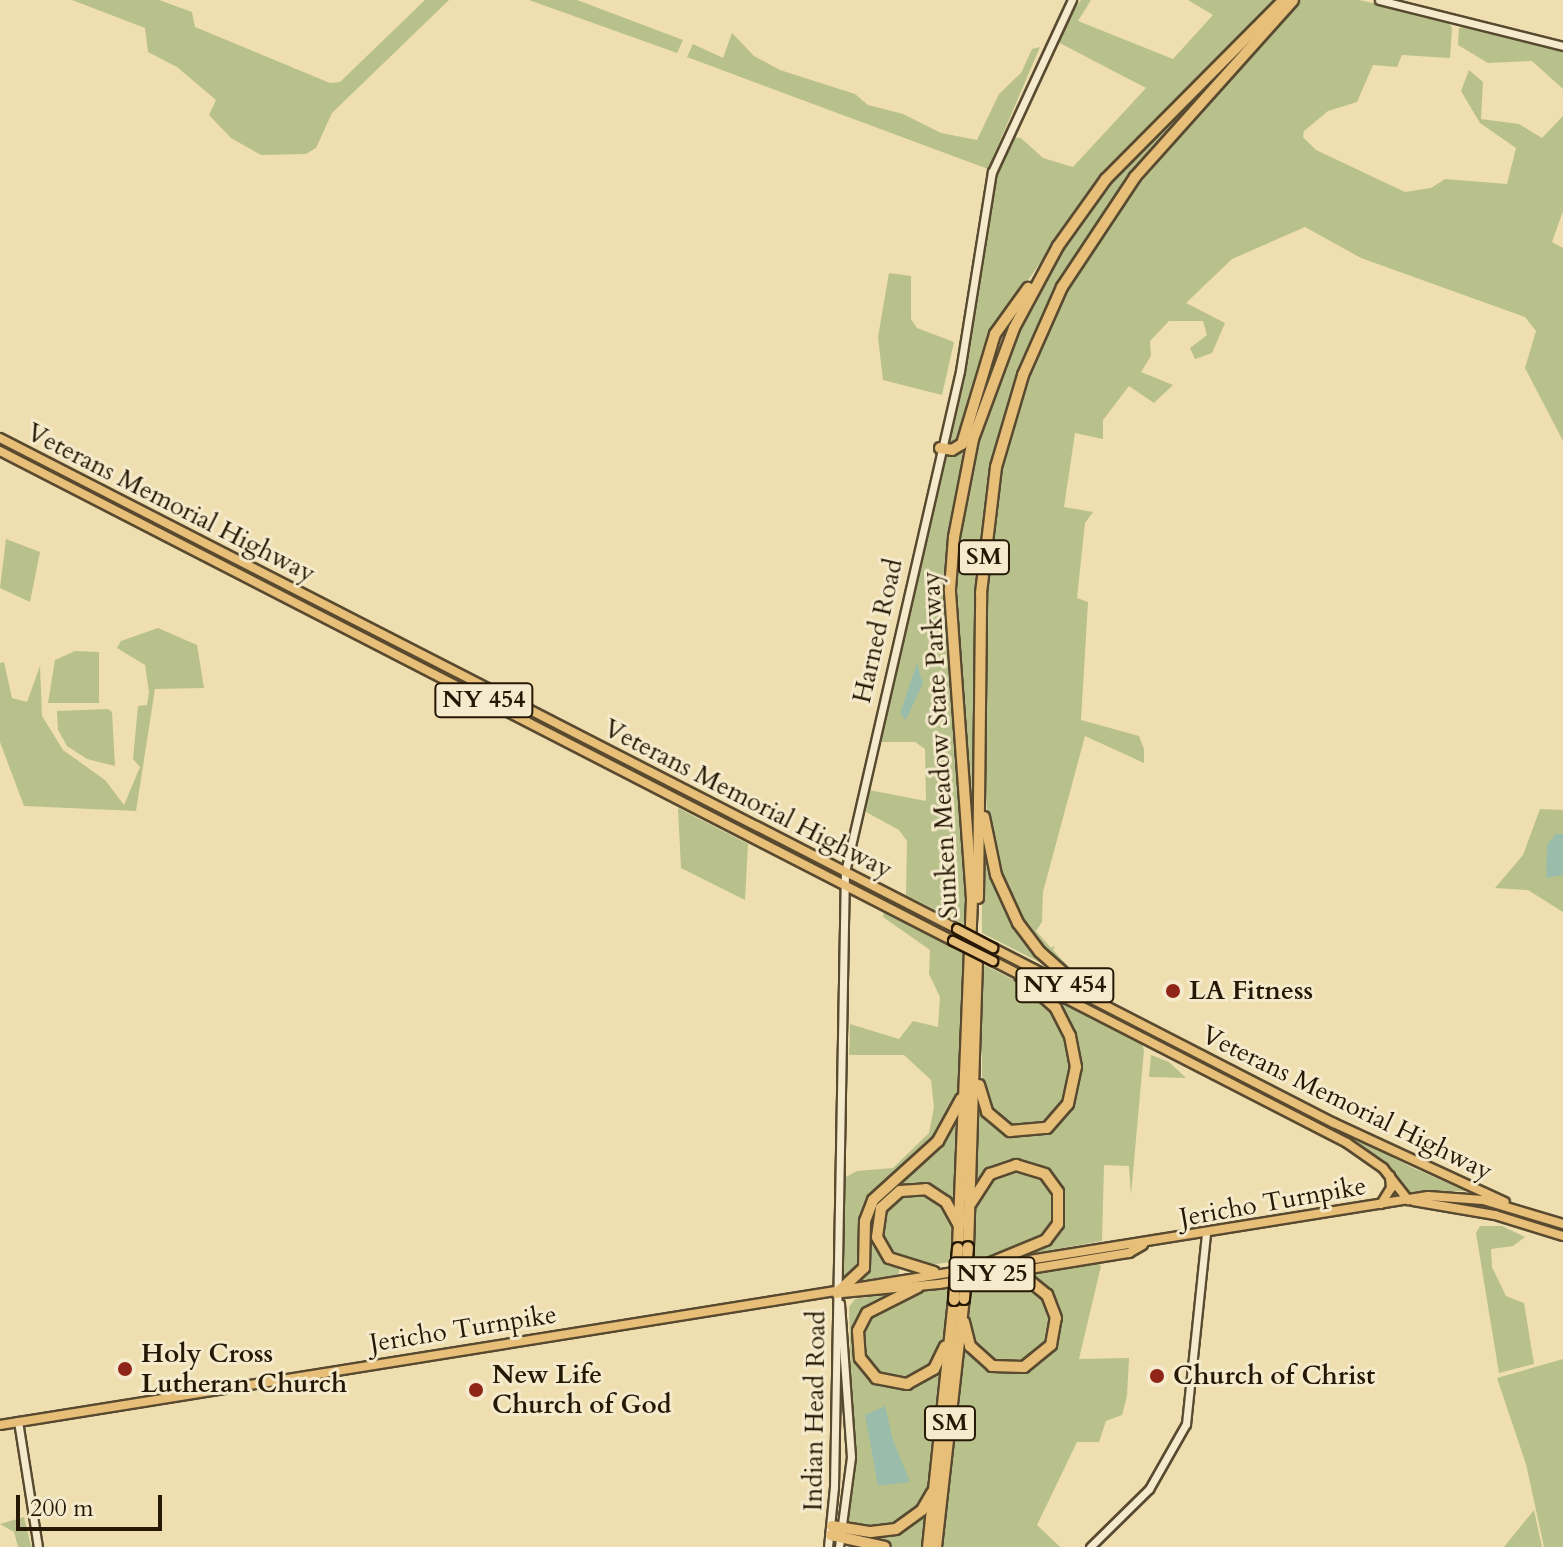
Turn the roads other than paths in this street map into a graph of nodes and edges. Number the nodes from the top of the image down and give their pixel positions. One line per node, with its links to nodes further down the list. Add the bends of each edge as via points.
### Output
1 (1072, 0): 8 (main road, Harned Road, via 992,172 966,342)
2 (1284, 0): 6 (highway, Sunken Meadow State Parkway / SM, via 1106,179)
3 (1293, 0): 10 (highway, Sunken Meadow State Parkway / SM, via 1135,177 1062,287 1035,345 1008,420 990,504 981,593)
4 (1379, 0): 5 (main road)
5 (1563, 46)
6 (1051, 258): 8 (highway, via 995,334 962,444 952,450); 16 (highway, Sunken Meadow State Parkway / SM, via 988,390 962,484 954,537 952,649 972,899)
7 (0, 438): 11 (main road, Veterans Memorial Highway / NY 454)
8 (940, 448): 11 (main road, Harned Road)
9 (0, 451): 12 (main road, Veterans Memorial Highway / NY 454)
10 (980, 788): 14 (highway, via 991,856 1005,899 1040,952); 15 (highway, Sunken Meadow State Parkway / SM)
11 (845, 872): 12 (main road, Harned Road); 14 (main road, Veterans Memorial Highway / NY 454, bridge)
12 (843, 885): 13 (main road, Veterans Memorial Highway / NY 454, bridge); 31 (main road, Harned Road)
13 (1020, 976): 15 (highway, via 1056,1008 1073,1046 1075,1077 1063,1114 1036,1131 1000,1125 983,1105); 17 (main road, Veterans Memorial Highway / NY 454, via 1347,1143)
14 (1092, 998): 22 (main road, Veterans Memorial Highway / NY 454)
15 (976, 1055): 20 (highway, Sunken Meadow State Parkway / SM)
16 (966, 1081): 24 (highway, Sunken Meadow State Parkway / SM); 31 (highway, via 945,1132 873,1200 865,1221 864,1268)
17 (1390, 1175): 18 (main road, Veterans Memorial Highway / NY 454); 19 (main road, via 1391,1188)
18 (1408, 1200): 19 (main road, Jericho Turnpike / NY 25); 21 (main road, Jericho Turnpike / NY 25); 22 (main road, Jericho Turnpike / NY 25, via 1463,1197)
19 (1381, 1204): 26 (main road, Jericho Turnpike / NY 25)
20 (968, 1208): 27 (highway, Sunken Meadow State Parkway / SM); 28 (highway, via 990,1174 1006,1166 1035,1169 1058,1192 1058,1224 1046,1240)
21 (1467, 1208): 23 (main road); 25 (main road, Jericho Turnpike / NY 25)
22 (1523, 1211): 23 (main road, Jericho Turnpike / NY 25)
23 (1543, 1217): 25 (main road, Jericho Turnpike / NY 25)
24 (959, 1226): 27 (highway, Sunken Meadow State Parkway / SM); 29 (highway, via 946,1202 926,1189 900,1191 881,1208 877,1237 889,1258)
25 (1562, 1231)
26 (1206, 1235): 28 (main road, Jericho Turnpike / NY 25); 44 (main road, via 1186,1424 1149,1489)
27 (963, 1248): 32 (highway, Sunken Meadow State Parkway / SM, bridge)
28 (989, 1269): 29 (main road, Jericho Turnpike / NY 25); 30 (main road, Jericho Turnpike / NY 25); 33 (highway, via 1030,1281 1047,1295 1056,1332 1044,1355 1024,1367 992,1366 970,1346)
29 (934, 1272): 31 (main road, Jericho Turnpike / NY 25)
30 (918, 1287): 31 (main road, Jericho Turnpike / NY 25); 34 (highway, via 876,1304 863,1318 857,1345 867,1369 890,1384 918,1381 940,1360)
31 (837, 1293): 35 (main road, Jericho Turnpike / NY 25); 38 (main road, Indian Head Road); 38 (main road, Indian Head Road, via 851,1457)
32 (959, 1300): 33 (highway, Sunken Meadow State Parkway / SM); 34 (highway, Sunken Meadow State Parkway / SM)
33 (963, 1312): 43 (highway, Sunken Meadow State Parkway / SM)
34 (950, 1329): 37 (highway, Sunken Meadow State Parkway / SM)
35 (18, 1421): 36 (main road, Jericho Turnpike / NY 25); 39 (main road)
36 (0, 1425)
37 (935, 1488): 38 (highway, via 922,1510 896,1529); 42 (highway, Sunken Meadow State Parkway / SM)
38 (838, 1534): 40 (main road, Indian Head Road); 41 (highway)
39 (38, 1547)
40 (828, 1547)
41 (885, 1547)
42 (928, 1547)
43 (936, 1547)
44 (1090, 1547)

